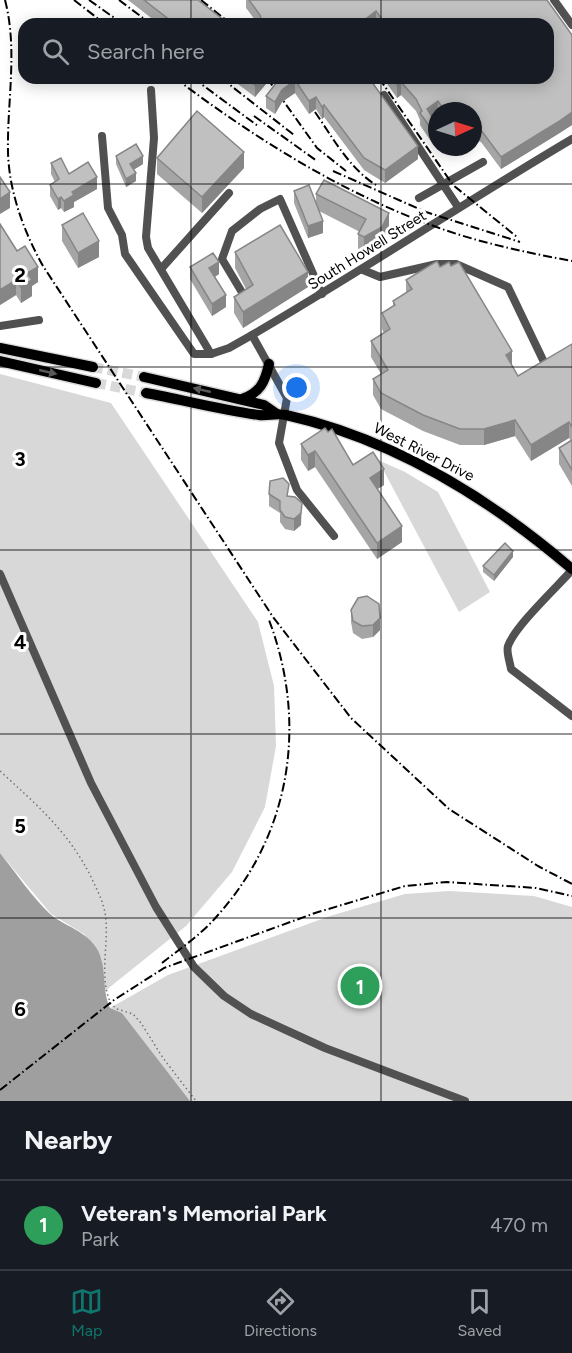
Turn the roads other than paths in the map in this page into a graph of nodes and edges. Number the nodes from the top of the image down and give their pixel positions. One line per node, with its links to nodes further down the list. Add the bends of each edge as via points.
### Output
1 (554, 0): 2 (street)
2 (572, 25)
3 (151, 90): 12 (street, via 154,138 146,237)
4 (384, 95): 8 (street)
5 (102, 136): 20 (street, via 108,208 122,235 125,254 194,354)
6 (572, 139): 11 (street, South Howell Street)
7 (483, 162): 8 (street)
8 (443, 185): 10 (street); 11 (street)
9 (229, 193): 12 (street)
10 (418, 198)
11 (458, 207): 13 (street, South Howell Street)
12 (161, 268): 20 (street)
13 (363, 270): 15 (street, South Howell Street); 21 (street, via 380,277 437,264 456,264 508,286)
14 (243, 294): 15 (street, via 222,259 232,231 260,208 280,199)
15 (322, 294): 18 (street, South Howell Street)
16 (39, 320): 17 (street)
17 (0, 326)
18 (252, 335): 20 (street, South Howell Street); 23 (street)
19 (0, 348): 24 (main road)
20 (211, 354)
21 (543, 360)
22 (0, 361): 26 (main road, one-way to 26)
23 (269, 364): 28 (main road, via 261,388); 29 (street, via 287,398)
24 (93, 367)
25 (144, 377): 28 (main road, West River Drive, one-way to 25)
26 (96, 383)
27 (146, 393): 29 (main road, West River Drive, via 261,415)
28 (240, 399): 29 (main road, West River Drive, via 264,405)
29 (281, 415): 30 (street, via 279,443 297,490); 31 (main road, West River Drive, via 372,441 463,486)
30 (334, 536)
31 (570, 565): 33 (street, via 508,646 508,653 511,669)
32 (0, 574): 34 (street, via 91,783 156,908 194,967 224,996 251,1014 325,1048)
33 (572, 716)
34 (465, 1101)

